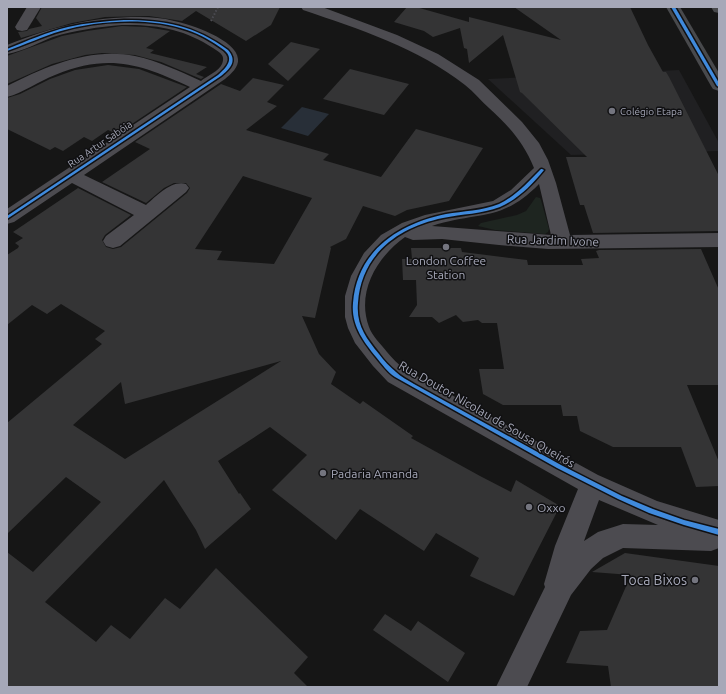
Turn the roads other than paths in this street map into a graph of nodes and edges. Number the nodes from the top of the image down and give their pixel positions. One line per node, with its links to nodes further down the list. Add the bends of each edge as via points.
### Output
1 (34, 7): 4 (street)
2 (308, 7): 9 (street, via 405,43 433,57 471,82 529,141)
3 (673, 7): 6 (main road)
4 (22, 27)
5 (7, 50): 7 (street, Rua Artur Sabóia, via 62,30 90,24 138,21 168,24 204,35 229,53 232,60 230,65)
6 (719, 86)
7 (202, 87): 8 (street, via 137,61 100,58 50,72); 10 (street, Rua Artur Sabóia)
8 (7, 92)
9 (542, 170): 14 (street, Rua Doutor Nicolau de Sousa Queirós, via 522,191 500,205 418,223 407,227); 17 (street)
10 (70, 175): 12 (street); 13 (street, Rua Artur Sabóia)
11 (180, 188): 12 (street)
12 (148, 214): 16 (street)
13 (7, 218)
14 (389, 240): 17 (street, Rua Jardim Ivone, via 424,232 442,232 532,242); 18 (street, Rua Doutor Nicolau de Sousa Queirós, via 372,256 366,266 355,302 356,319 362,336 392,373)
15 (719, 240): 17 (street, Rua Jardim Ivone)
16 (113, 241)
17 (562, 242)
18 (592, 485): 19 (street, Rua Doutor Nicolau de Sousa Queirós, via 665,517); 21 (street, via 562,563)
19 (719, 532)
20 (719, 539): 21 (street, via 623,536 612,538 593,549 574,567)
21 (557, 591): 22 (street)
22 (510, 687)

